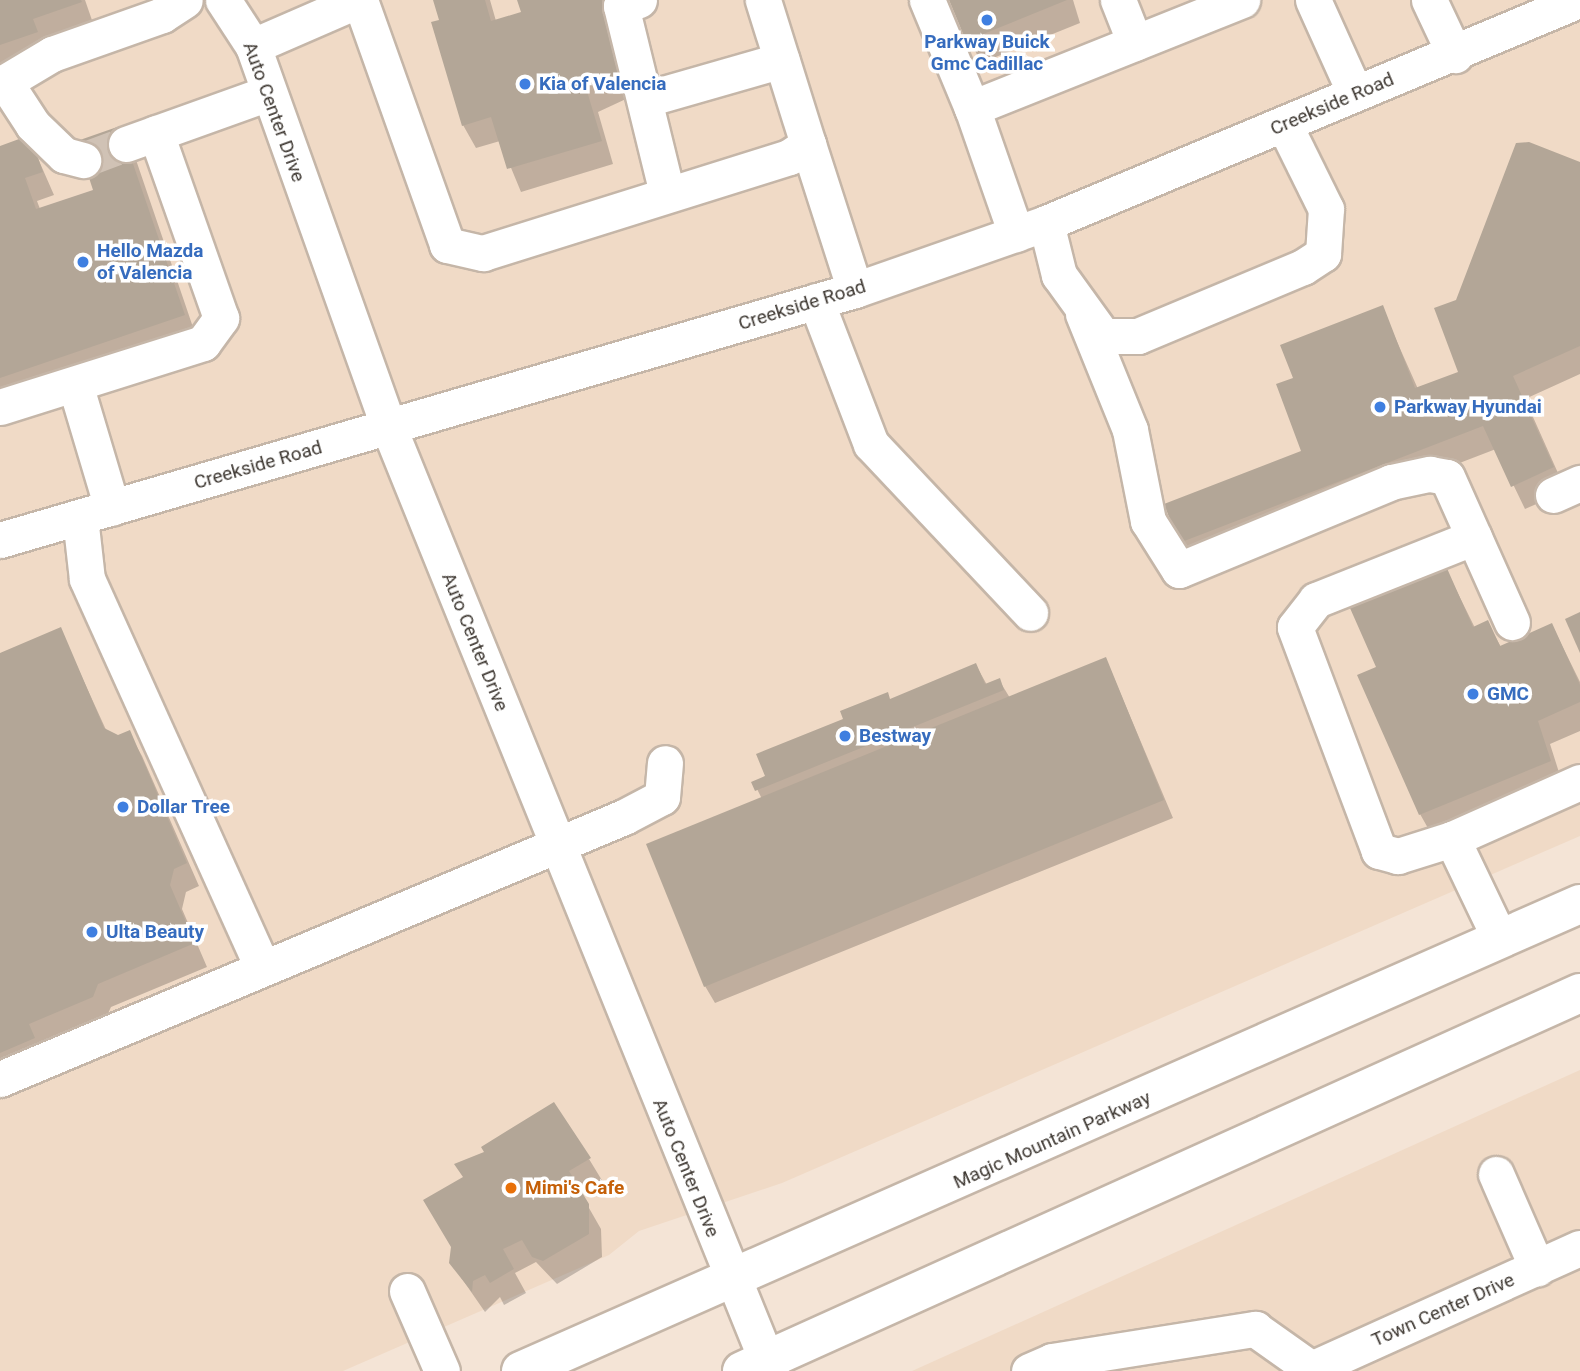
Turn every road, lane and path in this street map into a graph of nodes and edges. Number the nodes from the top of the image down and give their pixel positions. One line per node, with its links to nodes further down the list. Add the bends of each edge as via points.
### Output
1 (186, 0): 16 (street, via 162,15 52,54)
2 (223, 0): 13 (street, Auto Center Drive)
3 (359, 0): 13 (street); 24 (street, via 447,245 483,253)
4 (639, 0): 19 (street, via 621,6)
5 (763, 0): 15 (street)
6 (927, 0): 20 (street)
7 (1118, 0): 12 (street)
8 (1242, 0): 12 (street)
9 (1313, 0): 17 (street)
10 (1429, 0): 14 (street)
11 (1579, 0): 14 (street, Creekside Road)
12 (1135, 43): 20 (street)
13 (253, 46): 18 (street, Auto Center Drive)
14 (1455, 55): 17 (street, Creekside Road)
15 (782, 60): 19 (street); 22 (street)
16 (3, 83): 23 (street, via 33,125 64,155)
17 (1354, 93): 21 (street, Creekside Road)
18 (267, 94): 29 (street, via 141,139 221,318 203,343); 31 (street, Auto Center Drive)
19 (646, 99): 24 (street)
20 (972, 108): 25 (street)
21 (1284, 124): 25 (street, Creekside Road); 28 (street, via 1326,209 1323,254 1138,336 1104,336)
22 (808, 144): 24 (street, via 789,157); 26 (street)
23 (83, 160)
24 (667, 192)
25 (1031, 228): 26 (street, Creekside Road); 28 (street)
26 (855, 290): 27 (street, Creekside Road)
27 (816, 301): 31 (street, Creekside Road); 35 (street, via 871,443)
28 (1083, 314): 33 (street, via 1130,430 1148,521 1179,570 1391,482 1430,474 1447,477)
29 (75, 383): 30 (street); 32 (street)
30 (0, 407)
31 (389, 428): 32 (street, Creekside Road); 40 (street, Auto Center Drive)
32 (96, 512): 34 (street, Creekside Road); 43 (street, via 87,579)
33 (1474, 537): 36 (street); 39 (street, via 1316,600 1294,627 1379,851 1398,856)
34 (0, 540)
35 (1030, 612)
36 (1512, 622)
37 (665, 763): 40 (street, via 662,797)
38 (1580, 782): 39 (street)
39 (1452, 839): 42 (street)
40 (555, 845): 43 (street); 51 (street, Auto Center Drive)
41 (1580, 904): 42 (main road, Magic Mountain Parkway)
42 (1500, 939): 51 (main road, Magic Mountain Parkway)
43 (262, 967): 47 (street)
44 (1580, 975): 46 (main road)
45 (1580, 993): 46 (main road)
46 (1537, 1012): 53 (main road)
47 (0, 1079)
48 (1496, 1174): 50 (street)
49 (1580, 1248): 50 (street, Town Center Drive)
50 (1537, 1268): 54 (street, Town Center Drive)
51 (733, 1283): 53 (street); 56 (main road, Magic Mountain Parkway)
52 (407, 1291): 55 (street)
53 (759, 1368)
54 (1308, 1370): 57 (street, via 1255,1329 1052,1361)
55 (442, 1371)
56 (521, 1371)
57 (1029, 1371)

